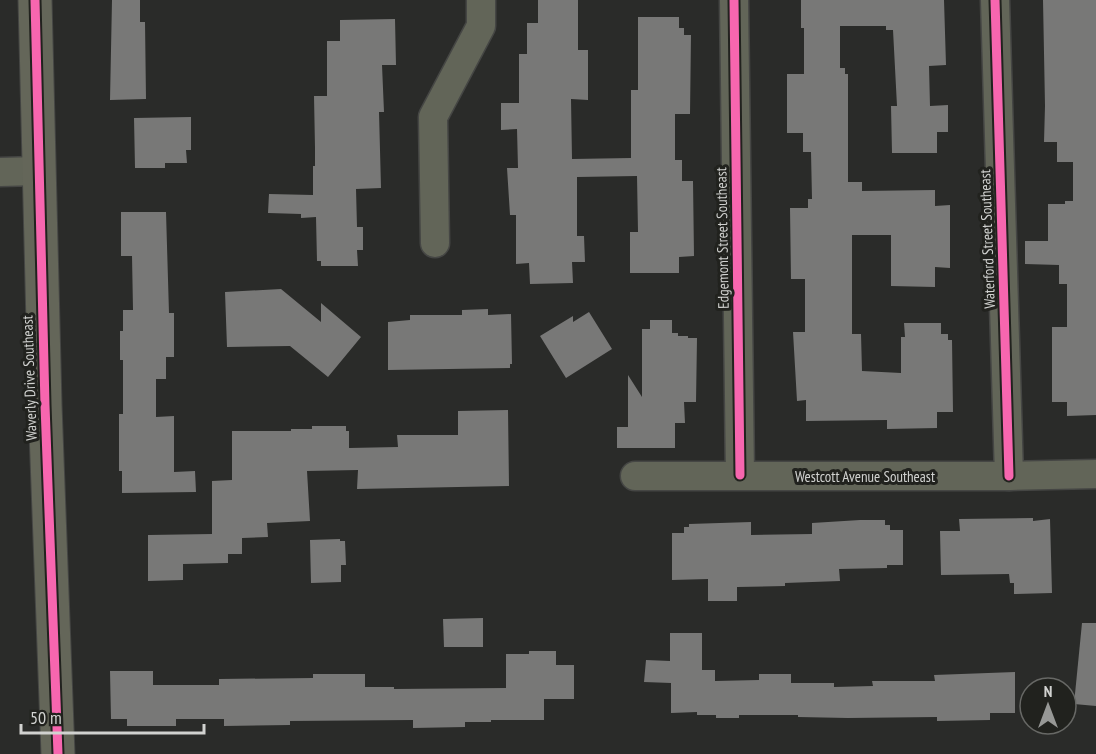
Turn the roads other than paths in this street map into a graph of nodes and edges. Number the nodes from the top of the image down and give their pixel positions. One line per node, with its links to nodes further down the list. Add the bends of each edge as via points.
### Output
1 (35, 0): 5 (main road, Waverly Drive Southeast)
2 (481, 0): 7 (street, via 481,26 433,117)
3 (734, 0): 9 (street, Edgemont Street Southeast)
4 (996, 0): 11 (street, Waterford Street Southeast)
5 (38, 171): 6 (street); 12 (main road, Waverly Drive Southeast)
6 (0, 172)
7 (435, 243)
8 (1096, 474): 11 (street, Westcott Avenue Southeast)
9 (740, 475): 10 (street, Westcott Avenue Southeast); 11 (street, Westcott Avenue Southeast)
10 (635, 476)
11 (1009, 476)
12 (58, 754)

